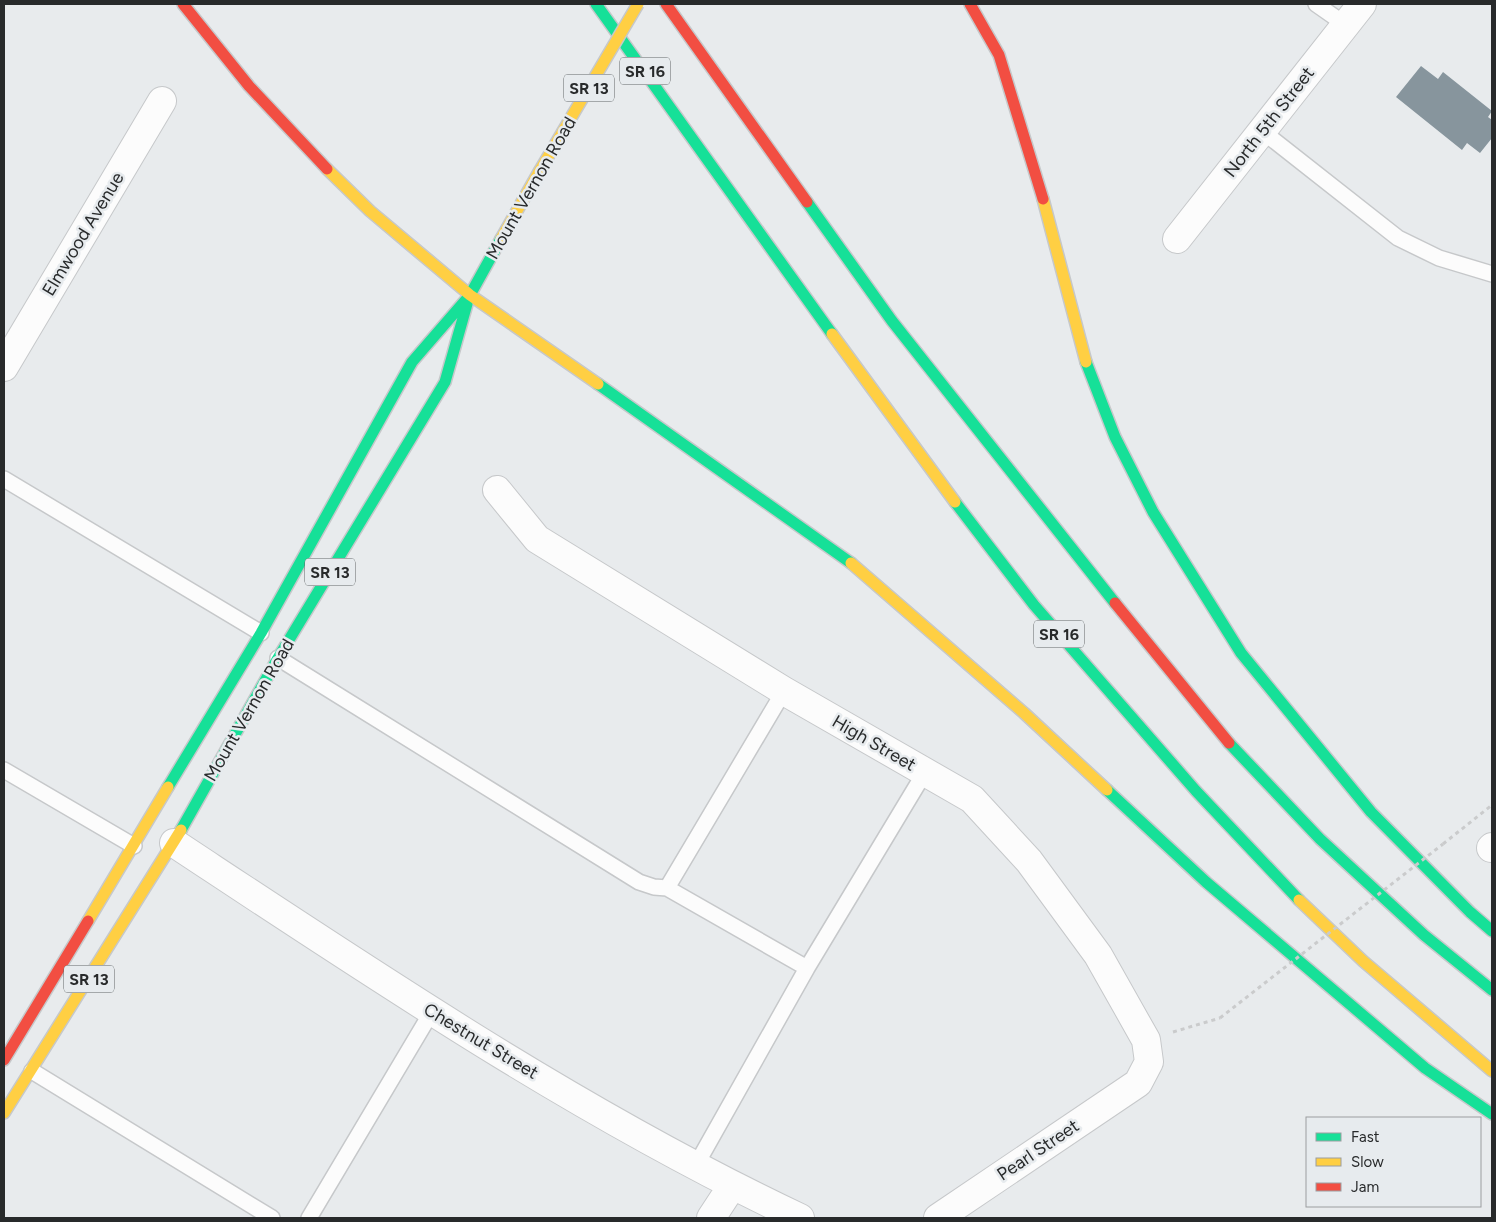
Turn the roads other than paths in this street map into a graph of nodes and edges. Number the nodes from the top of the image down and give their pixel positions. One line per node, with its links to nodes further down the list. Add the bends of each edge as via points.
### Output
1 (183, 4): 12 (highway, via 248,86 315,157 370,211)
2 (596, 4): 30 (highway, SR 16, via 904,435 1034,605 1196,791 1295,896 1362,961)
3 (638, 4): 12 (highway, Mount Vernon Road / SR 13, bridge)
4 (666, 4): 26 (highway, via 892,321 1080,562 1228,742 1327,845 1424,935)
5 (970, 4): 24 (highway, via 999,55 1035,167 1086,363 1115,437 1152,512 1241,653 1372,812)
6 (1316, 4): 7 (lane)
7 (1354, 14): 9 (street, North 5th Street)
8 (162, 101): 13 (street, Elmwood Avenue)
9 (1262, 131): 10 (street, North 5th Street); 11 (lane, via 1398,238 1440,258)
10 (1177, 240)
11 (1492, 274)
12 (470, 295): 16 (highway, Mount Vernon Road / SR 13, via 412,362); 17 (highway, Mount Vernon Road / SR 13, via 444,382); 33 (highway, via 840,554 1024,713 1206,882 1425,1068)
13 (5, 362)
14 (4, 479): 16 (lane)
15 (497, 490): 18 (street, High Street, via 537,540)
16 (261, 633): 22 (highway, Mount Vernon Road / SR 13)
17 (278, 658): 21 (highway, Mount Vernon Road / SR 13); 23 (lane, via 640,882)
18 (784, 691): 20 (street, High Street); 23 (lane)
19 (4, 770): 22 (lane)
20 (925, 772): 25 (lane); 31 (street, High Street, via 972,799 1029,861 1098,955 1146,1040 1150,1062)
21 (174, 843): 27 (street, Chestnut Street); 29 (highway, Mount Vernon Road / SR 13)
22 (134, 846): 28 (highway, Mount Vernon Road / SR 13)
23 (667, 888): 25 (lane)
24 (1492, 931)
25 (807, 968): 34 (lane)
26 (1492, 990)
27 (432, 1013): 34 (street, Chestnut Street); 37 (lane)
28 (4, 1060)
29 (32, 1071): 32 (highway, Mount Vernon Road / SR 13); 36 (lane)
30 (1492, 1071)
31 (1138, 1083): 40 (street, Pearl Street)
32 (4, 1113)
33 (1492, 1114)
34 (695, 1167): 35 (street, Chestnut Street)
35 (732, 1186): 38 (street); 39 (street, Chestnut Street)
36 (272, 1218)
37 (309, 1218)
38 (711, 1218)
39 (800, 1218)
40 (938, 1218)

